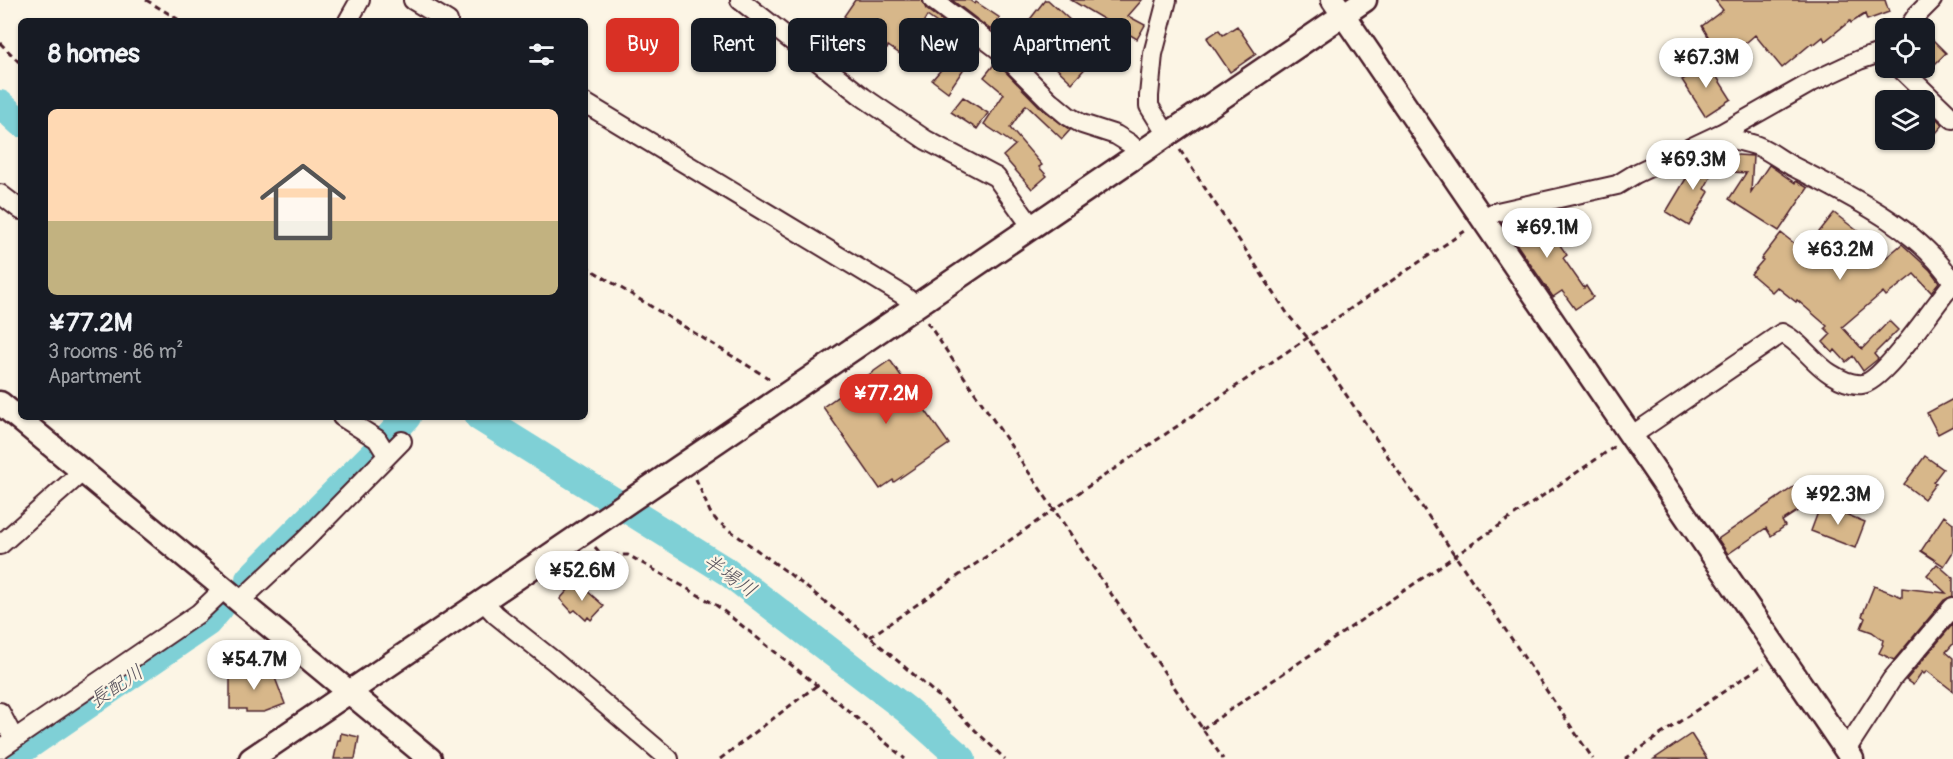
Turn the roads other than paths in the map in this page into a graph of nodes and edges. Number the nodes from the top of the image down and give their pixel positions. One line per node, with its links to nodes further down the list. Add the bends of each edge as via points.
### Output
1 (360, 0): 10 (street)
2 (413, 0): 11 (street)
3 (740, 0): 22 (street, via 863,97 926,140 996,177)
4 (1167, 0): 17 (street, via 1153,54 1149,106)
5 (1365, 0): 8 (street)
6 (1932, 0): 9 (street)
7 (936, 1): 18 (street, via 998,49 1068,116 1116,135)
8 (1338, 7): 17 (street); 21 (street)
9 (1911, 15)
10 (350, 18)
11 (443, 18)
12 (1875, 54): 16 (street, via 1812,82)
13 (1910, 78): 15 (street)
14 (588, 105): 25 (street)
15 (1953, 119)
16 (1722, 133): 21 (street, via 1617,185 1493,213); 23 (street, via 1759,147 1846,193)
17 (1167, 135): 18 (street)
18 (1140, 153): 22 (street)
19 (0, 194): 20 (street)
20 (18, 208)
21 (1482, 219): 30 (street)
22 (1032, 227): 25 (street)
23 (1947, 258): 24 (street)
24 (1953, 283): 30 (street, via 1892,361 1870,381 1852,383 1830,373 1782,333)
25 (916, 306): 36 (street)
26 (0, 403): 27 (street)
27 (18, 418)
28 (20, 420): 33 (street)
29 (346, 420): 32 (street)
30 (1630, 436): 41 (street)
31 (402, 441): 32 (street)
32 (383, 448): 35 (street, via 305,540)
33 (82, 472): 34 (street); 35 (street)
34 (0, 545)
35 (231, 595): 38 (street); 40 (street)
36 (483, 601): 38 (street); 44 (street)
37 (1953, 608): 41 (street, via 1892,679)
38 (350, 692): 42 (street); 43 (street)
39 (0, 712): 40 (street)
40 (7, 744)
41 (1849, 755)
42 (250, 759)
43 (430, 759)
44 (669, 759)

